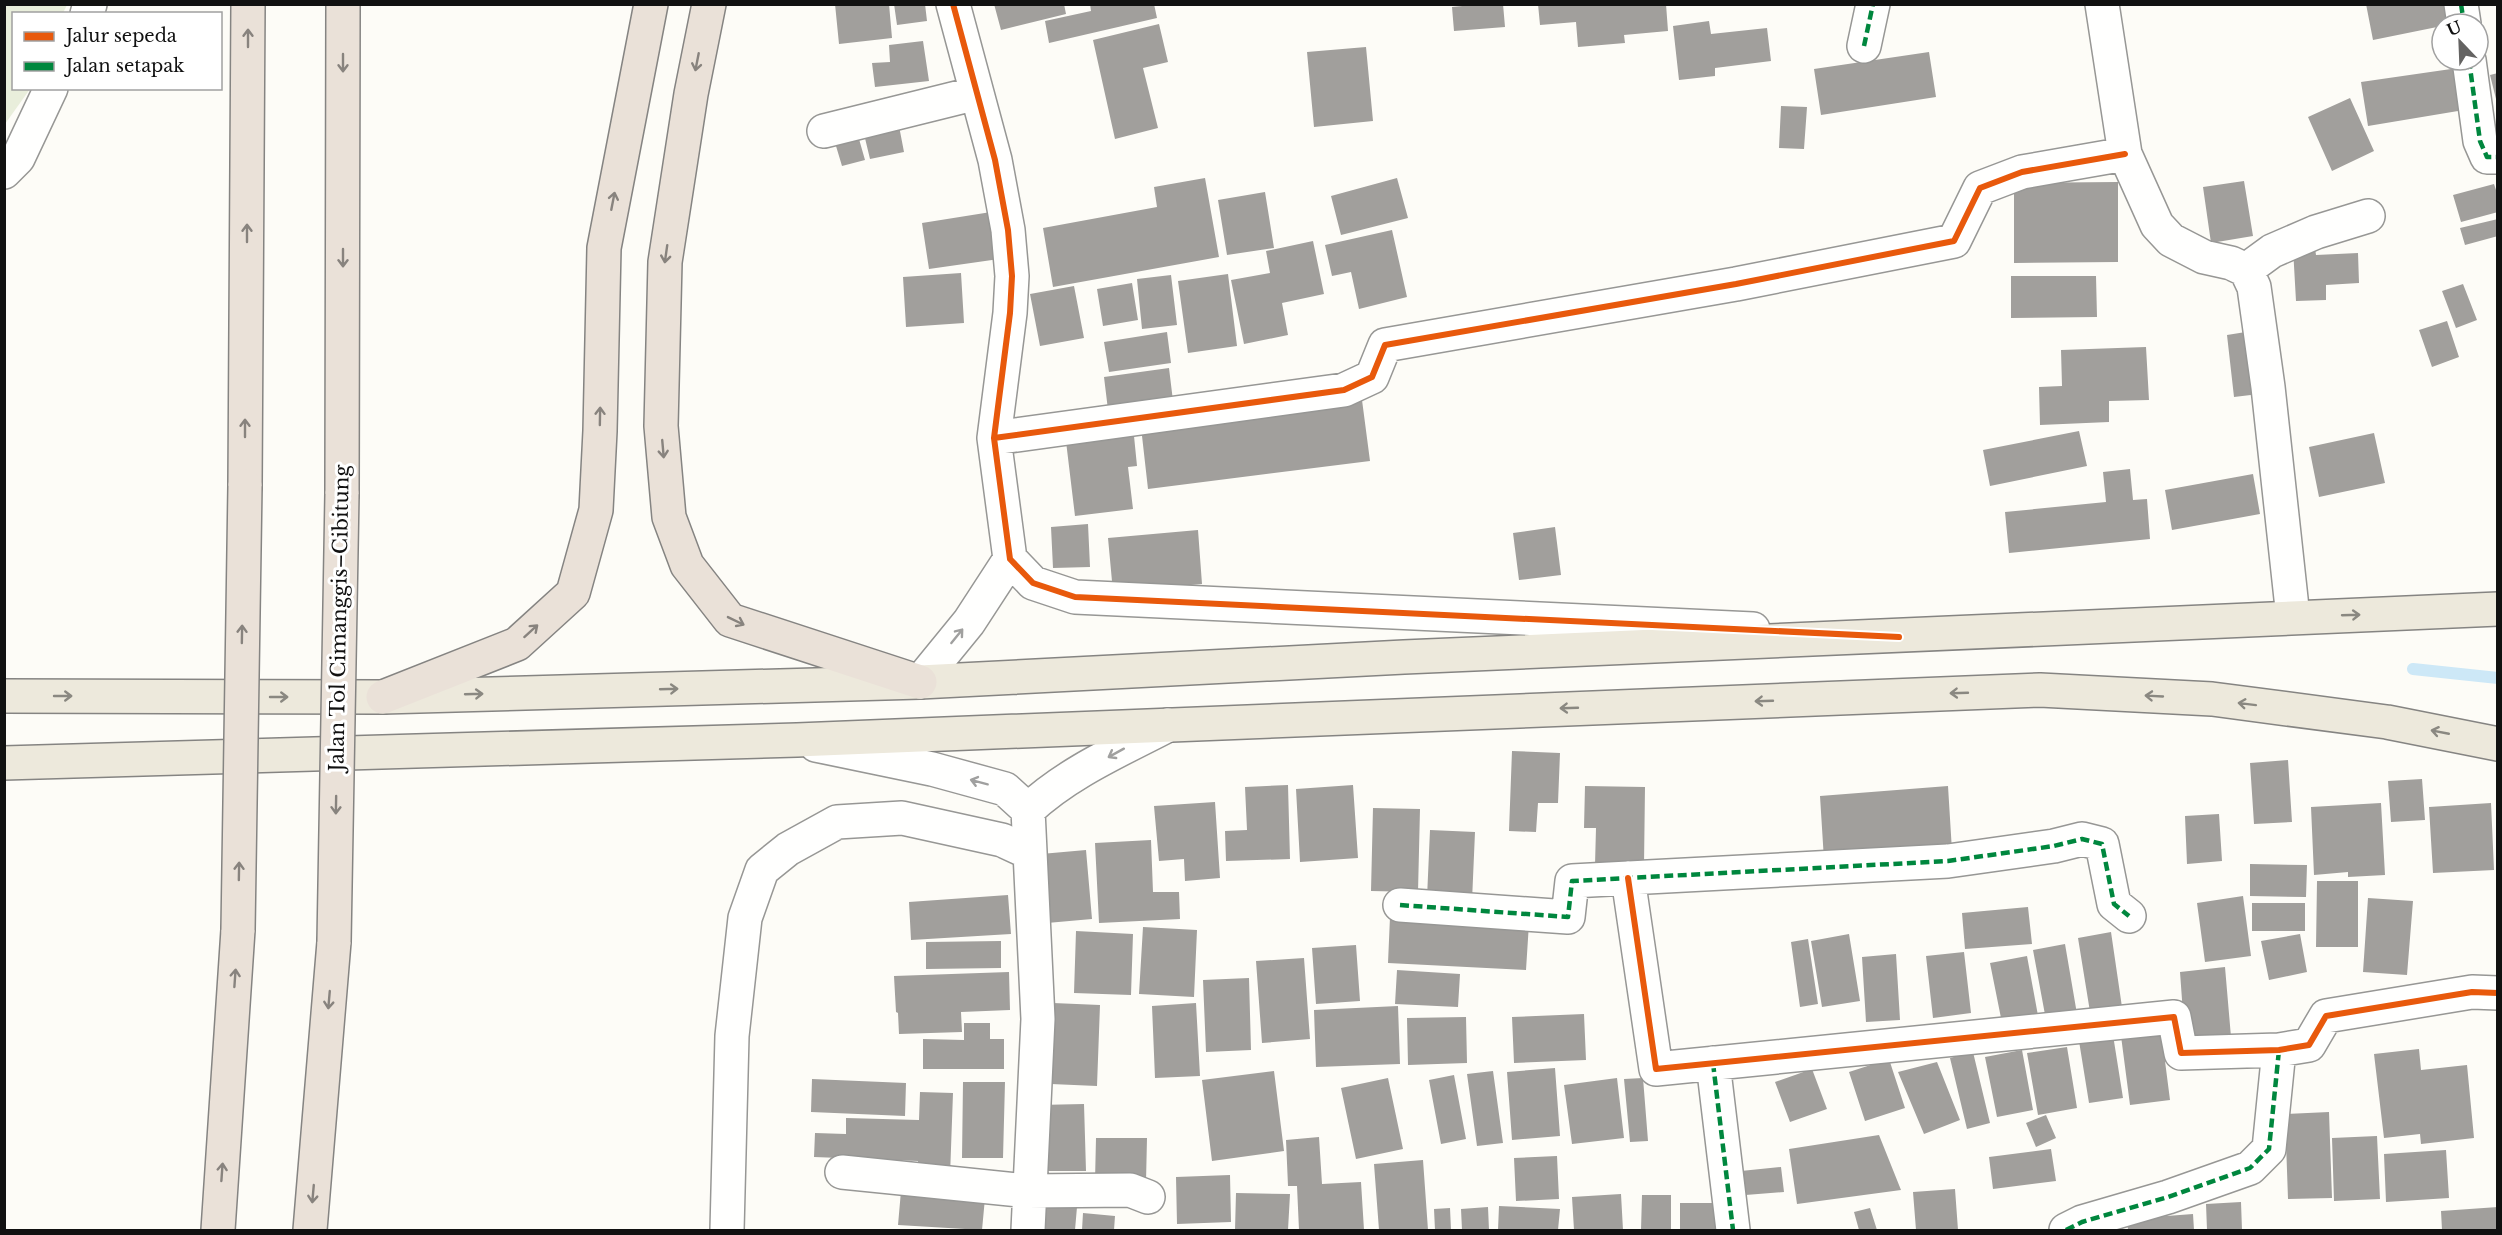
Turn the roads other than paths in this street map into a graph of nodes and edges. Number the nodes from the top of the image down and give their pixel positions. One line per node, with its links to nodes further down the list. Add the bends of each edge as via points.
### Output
1 (248, 4): 41 (highway, one-way to 1, bridge, via 238,930)
2 (343, 4): 42 (highway, Jalan Tol Cimanggis–Cibitung, one-way to 42, bridge, via 342,494 334,942)
3 (651, 4): 25 (highway, one-way to 3, via 517,644 573,593 596,510 604,248)
4 (708, 4): 23 (highway, one-way to 23, via 665,262 661,426 669,517 687,565 730,620)
5 (952, 4): 11 (street)
6 (1873, 4): 8 (street)
7 (2102, 4): 13 (street)
8 (1864, 46)
9 (2471, 72): 14 (street, via 2480,141 2487,157)
10 (50, 90): 15 (street, via 18,158)
11 (977, 93): 12 (street); 18 (street, via 1003,198 1012,276)
12 (824, 131)
13 (2125, 154): 17 (street, via 2157,225 2171,240 2204,257); 18 (street, via 2022,172 1980,188 1954,241 1736,284 1385,345 1371,377 1344,390)
14 (2498, 157)
15 (4, 172)
16 (2368, 216): 17 (street, via 2272,251)
17 (2246, 270): 21 (street, via 2254,287 2268,387)
18 (994, 438): 19 (street)
19 (1010, 559): 22 (street, via 1033,583 1075,597); 23 (street, one-way to 19, via 969,622)
20 (2498, 609): 21 (main road, one-way to 20)
21 (2292, 617): 22 (main road)
22 (1899, 637): 23 (main road)
23 (920, 682): 25 (main road, one-way to 23)
24 (4, 696): 25 (main road, one-way to 25)
25 (383, 697)
26 (1168, 724): 27 (main road); 28 (main road, one-way to 26, via 2387,722 2212,699 2040,690); 30 (street, one-way to 30, via 1073,777)
27 (796, 741): 29 (main road); 30 (street, one-way to 27, via 1005,789 932,769)
28 (2498, 744)
29 (4, 763)
30 (1028, 810): 31 (street)
31 (1030, 854): 39 (street, via 1038,1018); 43 (street, via 1002,840 902,818 837,822 788,849 762,870 744,918 732,1036)
32 (1628, 878): 33 (street, via 1572,881 1568,917); 34 (street, via 1948,861 2082,839 2102,844 2114,904); 37 (street, via 1656,1069)
33 (1400, 905)
34 (2129, 916)
35 (2498, 993): 36 (street, via 2472,992 2326,1016 2309,1046)
36 (2279, 1050): 37 (street, via 2181,1053 2174,1017); 46 (street, via 2269,1149 2250,1168)
37 (1713, 1063): 45 (street)
38 (842, 1172): 39 (street)
39 (1028, 1191): 40 (street, via 1130,1190); 44 (street)
40 (1148, 1197)
41 (218, 1230)
42 (310, 1230)
43 (727, 1230)
44 (1028, 1230)
45 (1733, 1230)
46 (2066, 1230)

